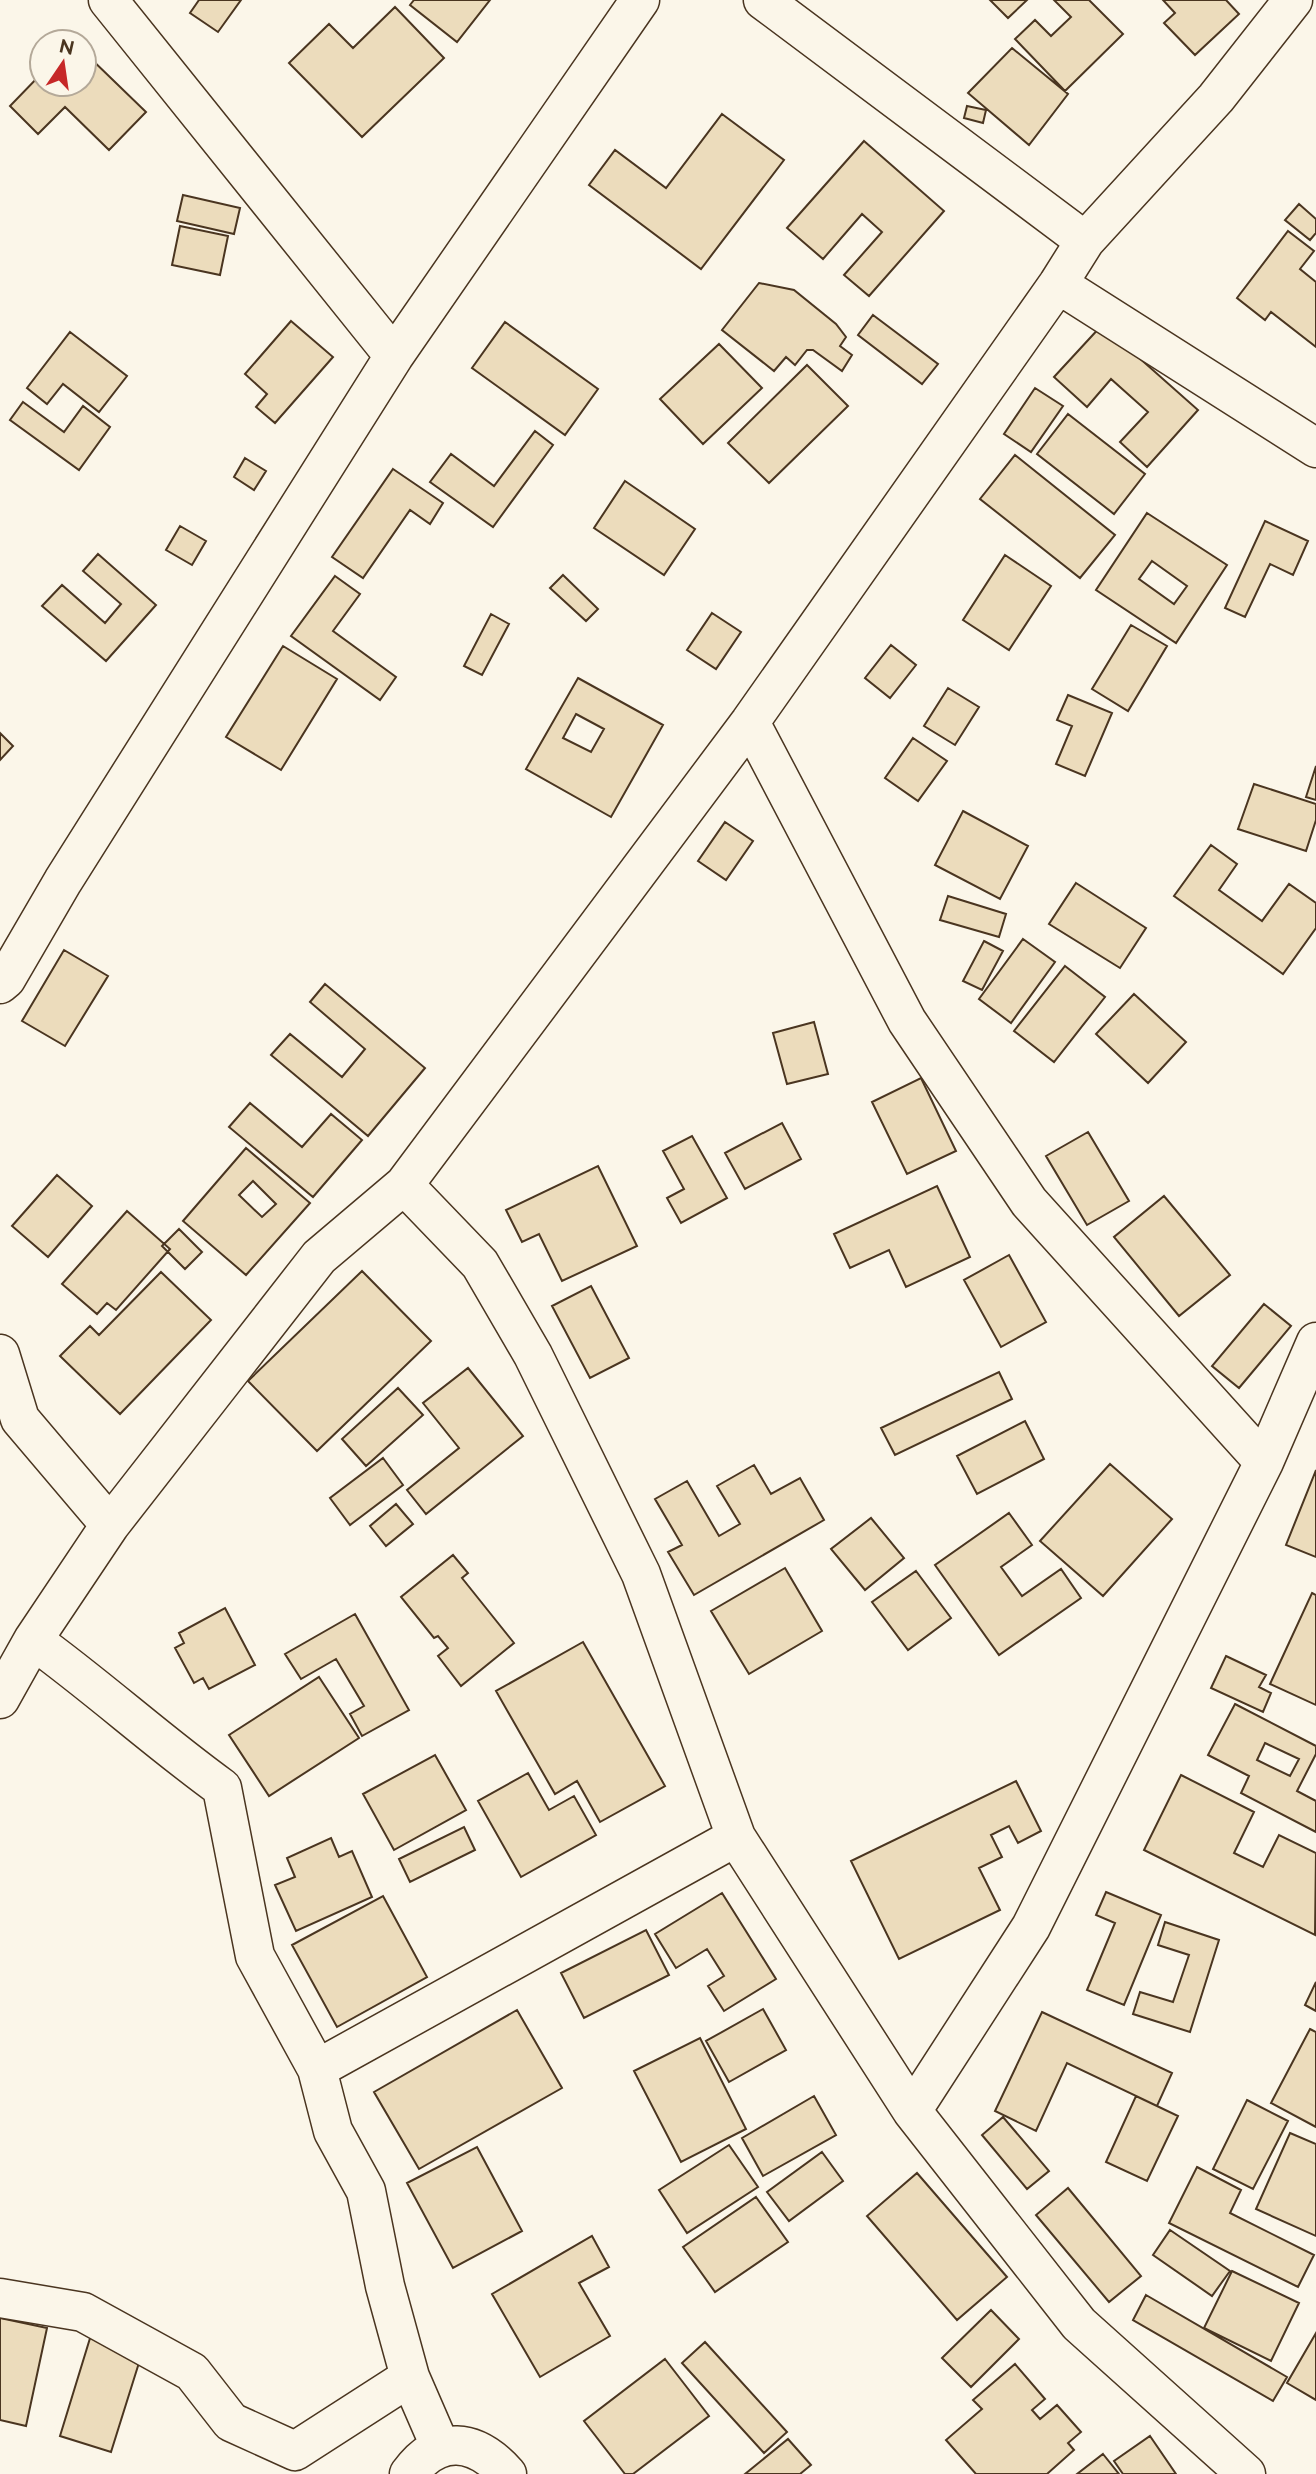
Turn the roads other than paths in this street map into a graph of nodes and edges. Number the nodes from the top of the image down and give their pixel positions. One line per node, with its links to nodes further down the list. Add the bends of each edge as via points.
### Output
1 (108, 0): 7 (street)
2 (640, 0): 7 (street)
3 (762, 0): 5 (street)
4 (1293, 0): 5 (street, via 1216,98)
5 (1085, 241): 6 (street)
6 (1059, 284): 8 (street); 9 (street)
7 (394, 356): 10 (street)
8 (1316, 448)
9 (750, 722): 11 (street); 14 (street, via 907,1021 1029,1202)
10 (0, 984)
11 (404, 1185): 15 (street, via 319,1257); 18 (street, via 480,1264 533,1356 641,1574)
12 (1316, 1342): 14 (street)
13 (0, 1354): 15 (street, via 20,1419)
14 (1264, 1462): 20 (street, via 1031,1927)
15 (110, 1525): 16 (street)
16 (33, 1640): 17 (street); 19 (street, via 222,1788 255,1956)
17 (4, 1683)
18 (736, 1837): 19 (street); 20 (street)
19 (317, 2069): 22 (street, via 333,2131 366,2191)
20 (912, 2111): 26 (street, via 1079,2324)
21 (0, 2298): 22 (street, via 83,2312 192,2372 231,2422 295,2451)
22 (410, 2377): 23 (street)
23 (440, 2446): 24 (street); 25 (street, via 468,2446 496,2461)
24 (409, 2474)
25 (507, 2474)
26 (1246, 2474)

